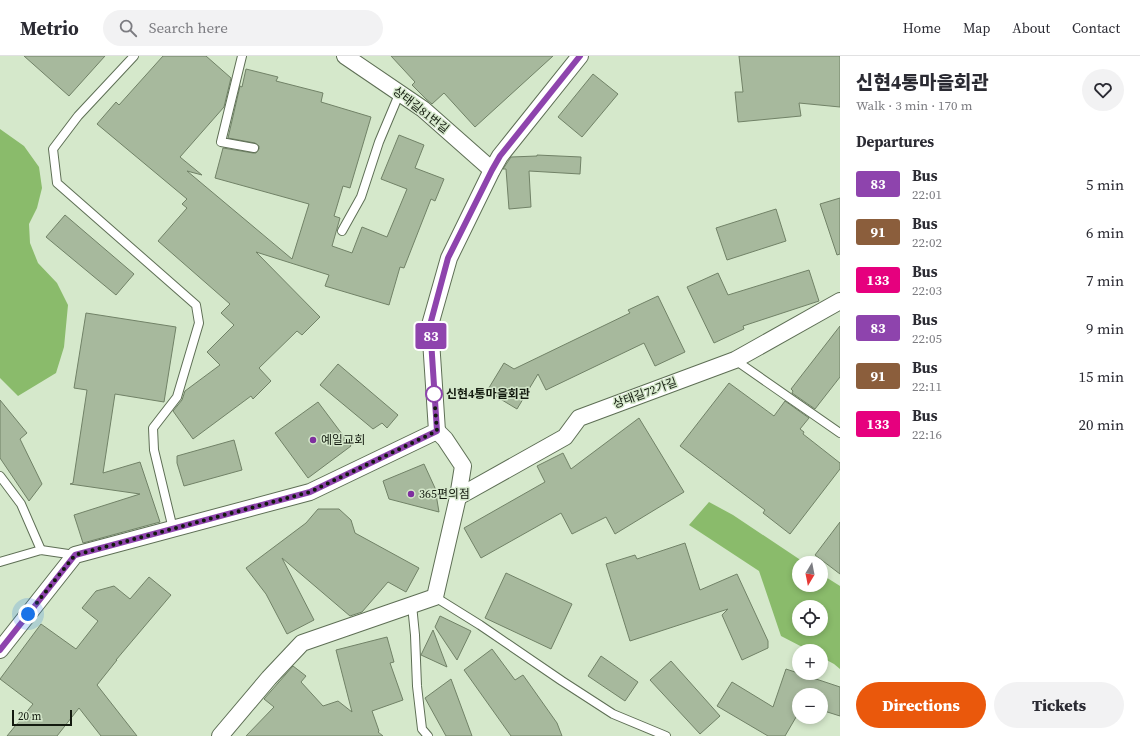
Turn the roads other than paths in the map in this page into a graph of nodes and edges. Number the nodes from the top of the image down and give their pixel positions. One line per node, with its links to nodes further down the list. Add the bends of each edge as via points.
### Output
1 (134, 56): 15 (lane, via 78,116 53,149 57,183 196,305 199,323 177,397 153,428 154,450)
2 (242, 56): 6 (lane, via 221,142)
3 (344, 56): 5 (street, 상태길81번길)
4 (580, 56): 7 (street, via 500,156)
5 (400, 92): 7 (street, 상태길81번길); 8 (lane, via 379,142 361,198)
6 (254, 148)
7 (492, 170): 11 (street, via 448,258 430,325)
8 (342, 231)
9 (840, 301): 10 (street, 상태길72가길)
10 (735, 360): 12 (lane); 14 (street, 상태길72가길, via 579,418 565,437)
11 (437, 431): 14 (street, via 463,466); 15 (street, via 310,492)
12 (840, 433)
13 (0, 476): 16 (lane, via 21,504)
14 (458, 497): 19 (street)
15 (173, 529): 17 (street)
16 (41, 550): 17 (lane); 18 (lane)
17 (75, 555): 21 (street)
18 (0, 562)
19 (435, 597): 20 (street); 24 (lane, via 613,714)
20 (412, 605): 22 (street, via 302,643); 23 (lane, via 422,729)
21 (0, 650)
22 (220, 736)
23 (428, 736)
24 (666, 736)

